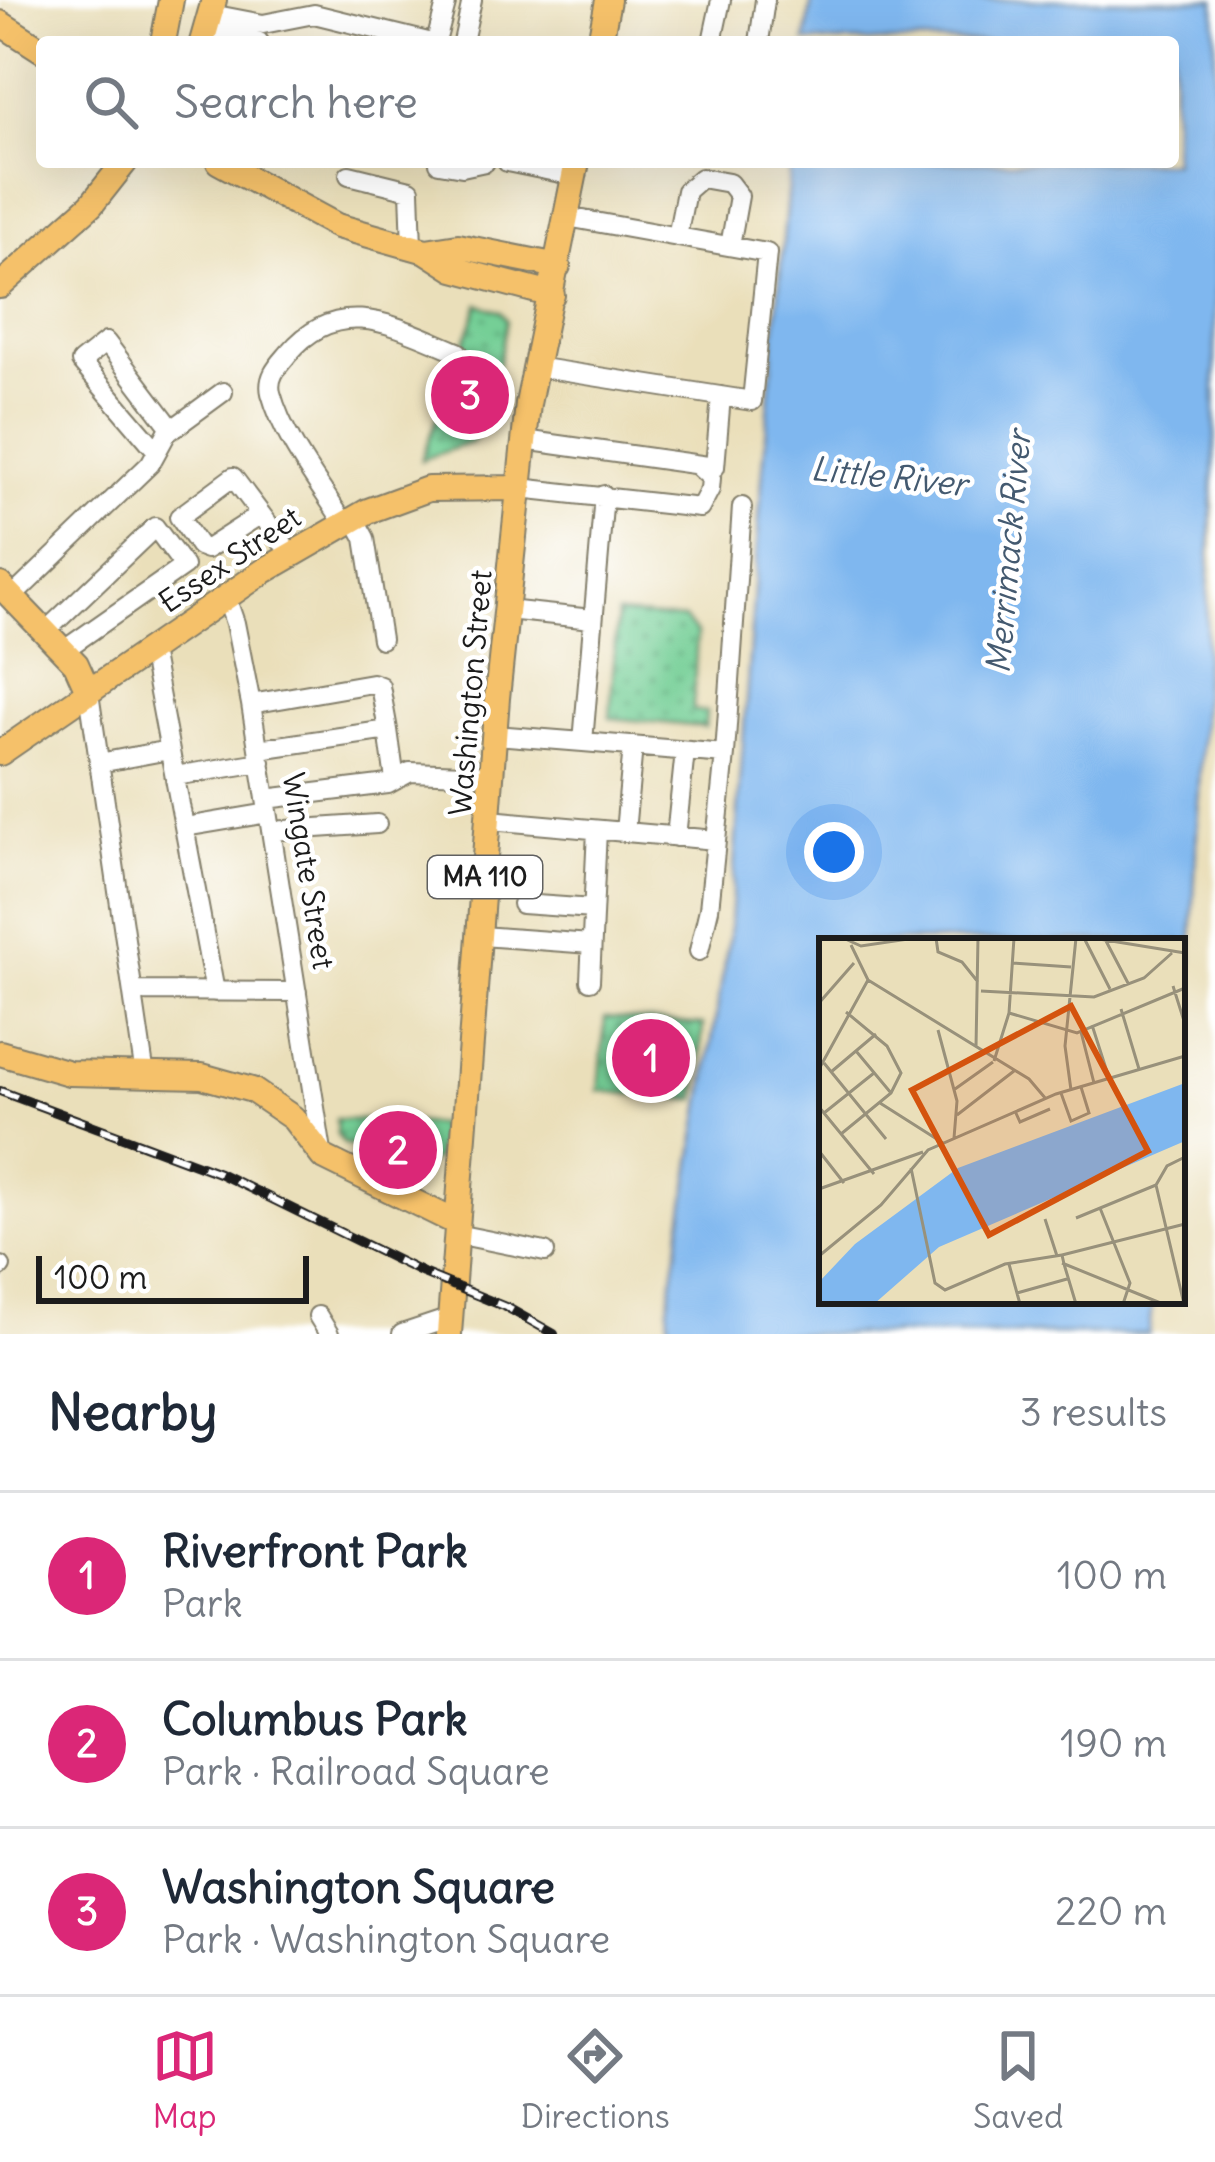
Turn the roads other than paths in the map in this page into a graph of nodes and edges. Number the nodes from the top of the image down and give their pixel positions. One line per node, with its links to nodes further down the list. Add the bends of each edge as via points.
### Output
1 (171, 0): 9 (main road)
2 (447, 0): 12 (street)
3 (472, 0): 13 (street)
4 (607, 0): 14 (main road)
5 (721, 0): 15 (street)
6 (765, 0): 16 (street)
7 (208, 21): 10 (street); 11 (street, via 263,24 314,14)
8 (0, 22): 17 (main road)
9 (164, 36)
10 (244, 36)
11 (407, 36)
12 (434, 36)
13 (464, 36)
14 (601, 36)
15 (713, 36)
16 (760, 36)
17 (36, 46)
18 (120, 168): 27 (main road)
19 (230, 168): 25 (main road, via 315,216)
20 (576, 169): 22 (main road)
21 (350, 175): 25 (street, via 410,190)
22 (567, 217): 23 (street); 26 (main road)
23 (676, 237): 24 (street); 24 (street, via 686,190 701,178 729,183 739,196)
24 (730, 246): 32 (street, via 767,253 752,400)
25 (419, 249): 26 (main road, via 458,245); 28 (main road, via 454,269)
26 (558, 266): 28 (main road, MA 110)
27 (0, 286)
28 (552, 295): 30 (main road, MA 110)
29 (458, 352): 41 (street, via 381,320 354,320 318,326 270,378 287,433)
30 (535, 367): 32 (street); 34 (main road, MA 110)
31 (223, 392): 33 (street)
32 (721, 396): 36 (street, via 716,467)
33 (172, 428): 35 (street); 35 (street, via 106,342 81,362)
34 (524, 440): 36 (street); 37 (main road, MA 110)
35 (157, 451): 43 (street)
36 (698, 465): 38 (street, via 711,478 700,508)
37 (520, 488): 38 (street); 41 (main road, Essex Street, via 428,489); 45 (main road, Washington Street / MA 110)
38 (604, 494): 46 (street)
39 (742, 507): 60 (street)
40 (261, 514): 42 (street)
41 (349, 520): 42 (main road, Essex Street); 48 (street, via 365,538)
42 (291, 554): 44 (main road, Essex Street)
43 (6, 591): 47 (main road)
44 (226, 597): 50 (main road, Essex Street); 52 (street, Wingate Street)
45 (508, 610): 46 (street); 54 (main road, Washington Street / MA 110)
46 (592, 619): 55 (street)
47 (46, 631): 49 (main road); 49 (street, via 155,526 184,566)
48 (381, 639)
49 (64, 650): 51 (main road)
50 (151, 650): 51 (main road, Essex Street); 57 (street)
51 (89, 693): 59 (main road, Essex Street); 62 (street)
52 (251, 704): 53 (street, via 372,683 380,686); 61 (street, Wingate Street)
53 (388, 730): 61 (street); 65 (street)
54 (496, 734): 55 (street); 63 (main road, Washington Street / MA 110)
55 (583, 742): 56 (street)
56 (633, 746): 58 (street); 71 (street)
57 (170, 750): 62 (street); 64 (street)
58 (685, 751): 60 (street); 72 (street)
59 (0, 753)
60 (725, 754): 73 (street)
61 (260, 755): 64 (street); 66 (street, Wingate Street)
62 (99, 763): 80 (street)
63 (493, 775): 65 (street, via 410,772); 67 (main road, Washington Street / MA 110)
64 (175, 776): 69 (street)
65 (395, 780): 66 (street)
66 (269, 814): 68 (street); 69 (street); 82 (street, Wingate Street)
67 (490, 820): 70 (street); 76 (main road, Washington Street / MA 110)
68 (377, 824)
69 (185, 827): 81 (street)
70 (597, 830): 71 (street); 75 (street)
71 (625, 832): 72 (street)
72 (676, 837): 73 (street)
73 (716, 840): 78 (street)
74 (522, 904): 75 (street)
75 (593, 909): 77 (street)
76 (481, 936): 77 (street); 86 (main road, Washington Street / MA 110)
77 (591, 944): 79 (street)
78 (699, 951)
79 (590, 982)
80 (133, 992): 81 (street); 84 (street)
81 (215, 992): 82 (street)
82 (297, 992): 85 (street, Wingate Street)
83 (0, 1053): 84 (main road, via 69,1073)
84 (145, 1076): 85 (main road, via 202,1076 252,1090 293,1118)
85 (323, 1156): 86 (main road)
86 (457, 1229): 87 (street); 89 (main road, Washington Street / MA 110)
87 (545, 1252)
88 (318, 1316): 90 (street)
89 (450, 1326): 91 (street)
90 (329, 1334)
91 (402, 1334)

